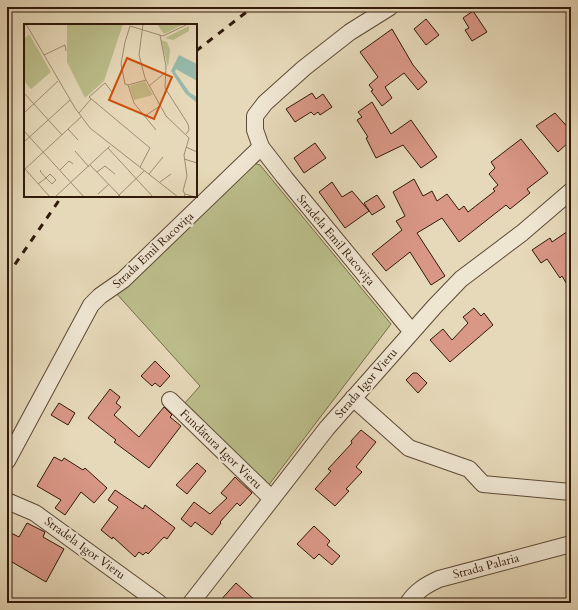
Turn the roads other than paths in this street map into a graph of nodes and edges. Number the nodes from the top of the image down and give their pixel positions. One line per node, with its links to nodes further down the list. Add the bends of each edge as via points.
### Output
1 (390, 7): 2 (street, via 350,32 304,68 265,104 255,116 255,130)
2 (261, 147): 4 (street, Stradela Emil Racovița); 7 (street, Strada Emil Racovița, via 123,280 91,305)
3 (571, 191): 4 (street, Strada Igor Vieru, via 522,233 461,279)
4 (412, 332): 5 (street, Strada Igor Vieru)
5 (353, 398): 8 (street, via 409,448 468,469 483,484); 9 (street, Strada Igor Vieru)
6 (170, 400): 9 (street, Fundătura Igor Vieru)
7 (7, 461)
8 (571, 492)
9 (271, 498): 13 (street, Strada Igor Vieru)
10 (7, 501): 12 (street, Stradela Igor Vieru, via 35,512)
11 (571, 544): 14 (street, Strada Palaria, via 438,579 414,594)
12 (159, 603)
13 (191, 603)
14 (408, 603)

